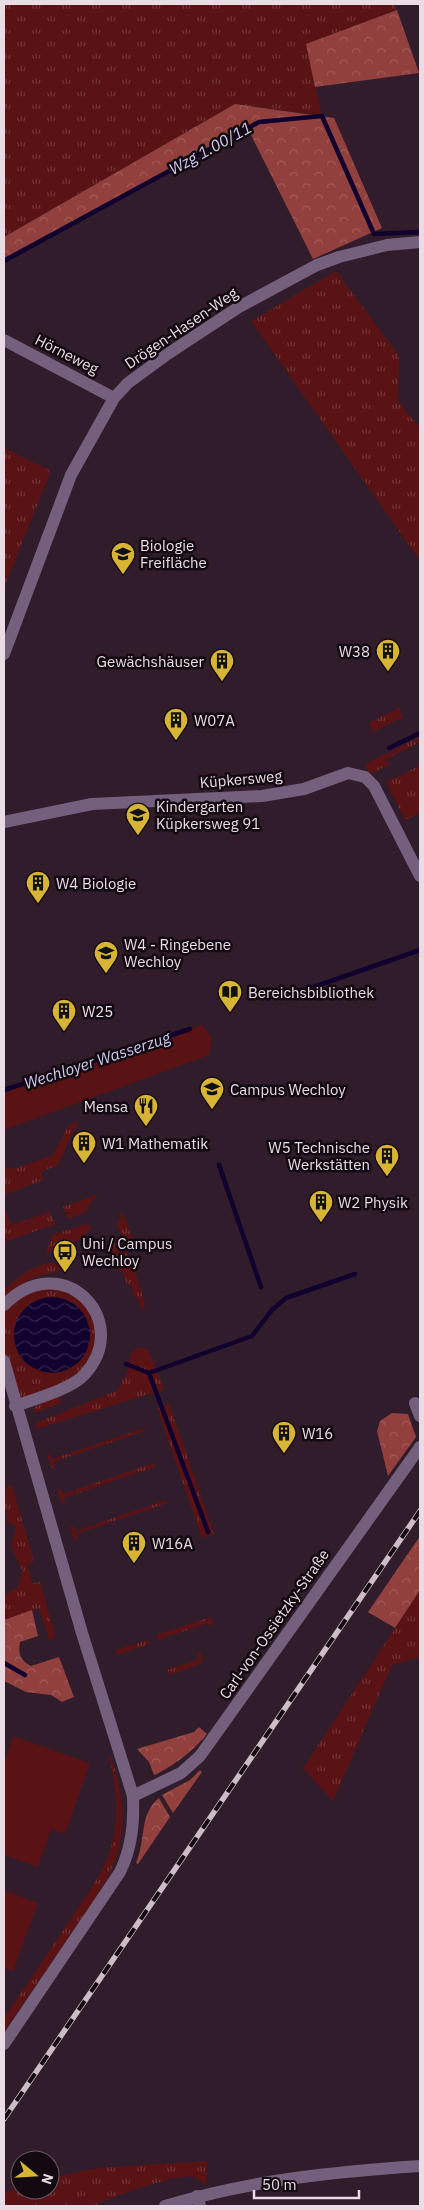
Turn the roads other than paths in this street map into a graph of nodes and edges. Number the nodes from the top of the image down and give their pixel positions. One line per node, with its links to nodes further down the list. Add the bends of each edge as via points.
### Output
1 (420, 242): 3 (street, Drögen-Hasen-Weg, via 387,245 317,265 239,307 168,353 128,383)
2 (4, 340): 3 (street, Hörneweg)
3 (114, 398): 4 (street, Drögen-Hasen-Weg, via 71,475)
4 (4, 654)
5 (4, 822): 6 (street, Küpkersweg, via 92,804 262,796 304,789 348,773 357,774 374,786)
6 (420, 876)
7 (4, 1305): 10 (street, via 14,1294 29,1286 47,1282 65,1286 88,1300 98,1316 101,1337 97,1356 85,1375 68,1386)
8 (4, 1361): 10 (street)
9 (415, 1403): 11 (street)
10 (16, 1406): 13 (street)
11 (420, 1416)
12 (420, 1446): 13 (street, Carl-von-Ossietzky-Straße, via 200,1756 181,1773)
13 (133, 1796): 14 (street, via 133,1833 120,1872)
14 (4, 2044)
15 (420, 2166): 16 (street, via 309,2174)
16 (199, 2201): 17 (street)
17 (166, 2206)

